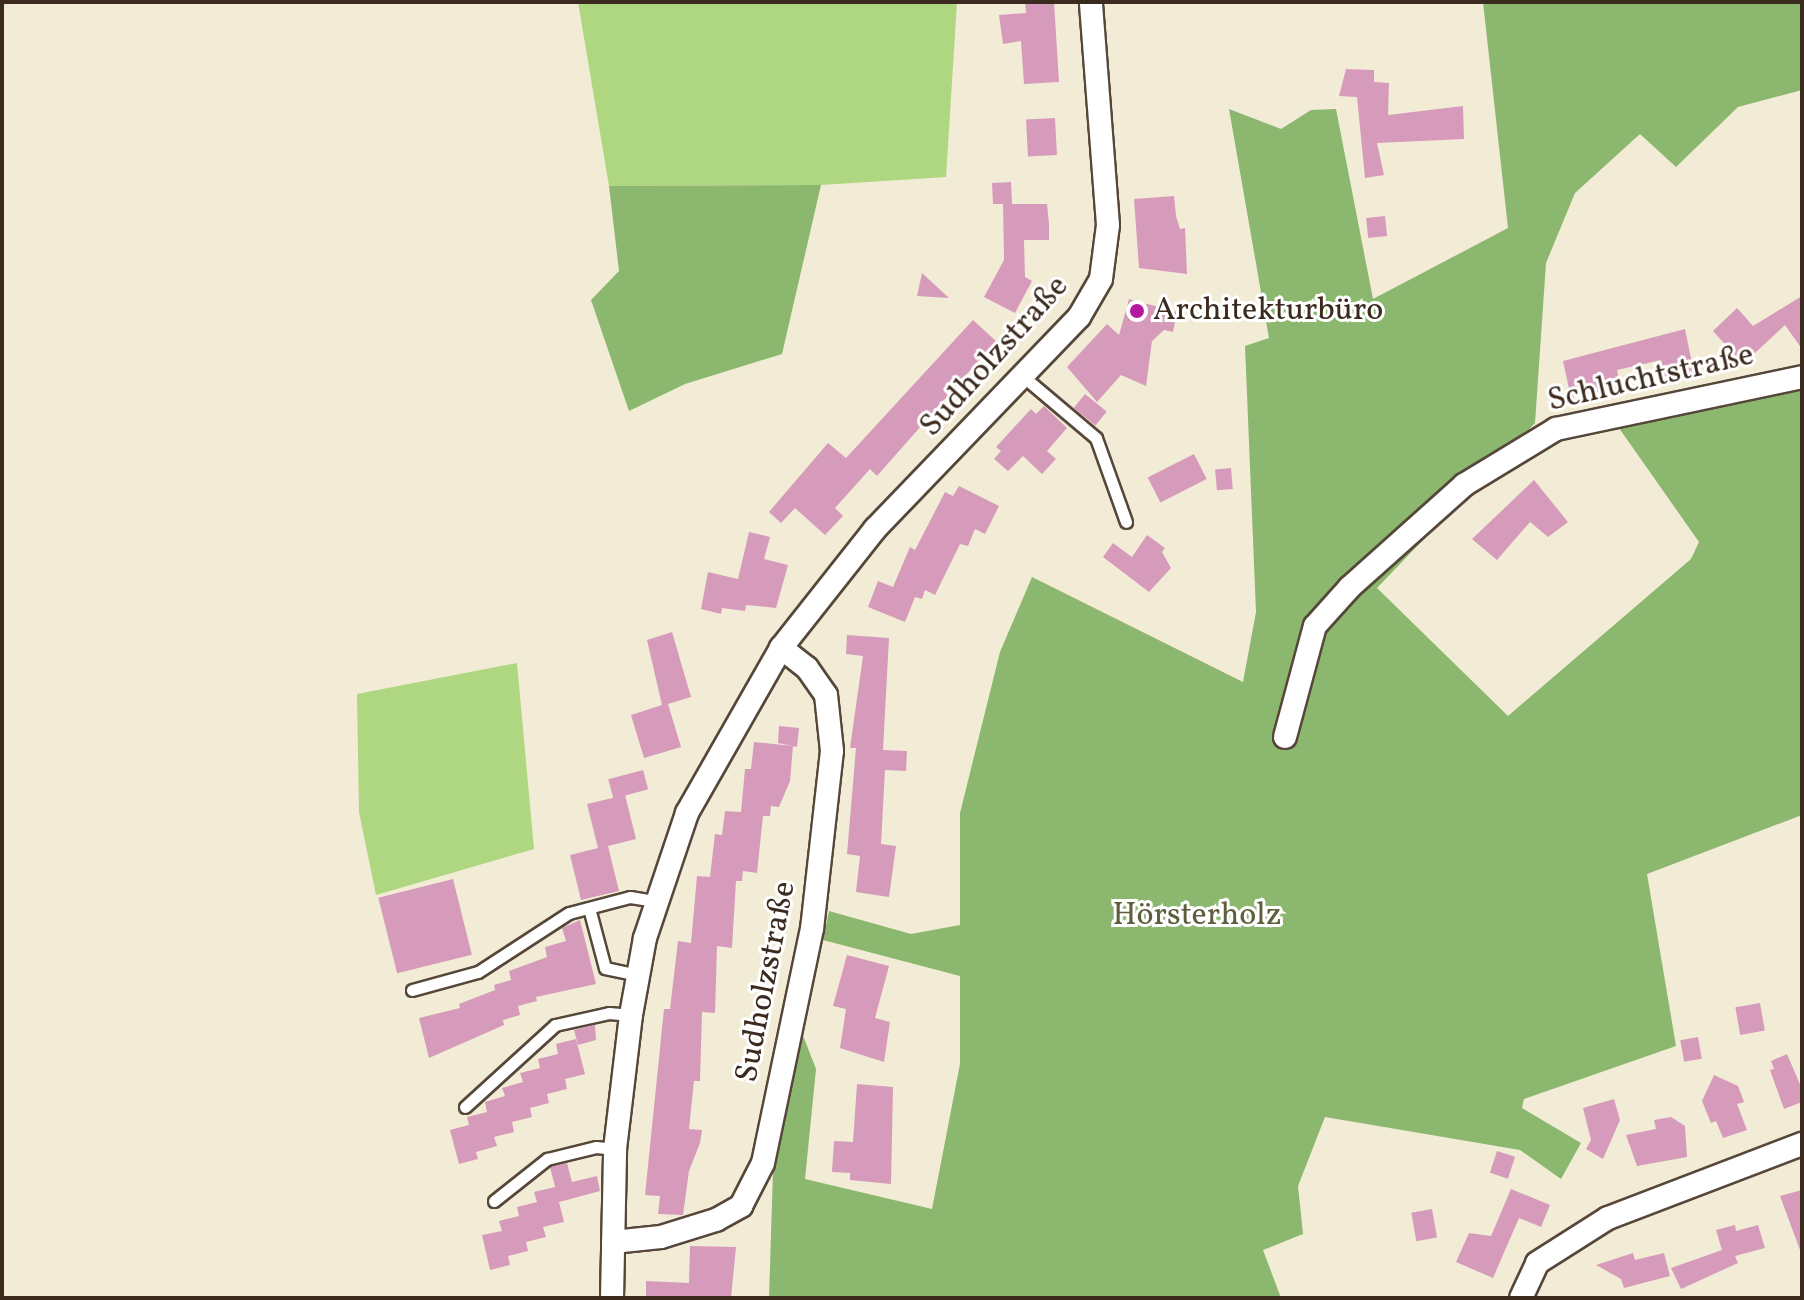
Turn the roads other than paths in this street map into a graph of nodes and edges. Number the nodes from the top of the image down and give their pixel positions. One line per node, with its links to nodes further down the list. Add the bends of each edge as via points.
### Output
1 (1091, 2): 3 (street, Sudholzstraße, via 1108,225 1104,267 1090,303)
2 (1802, 377): 6 (street, Schluchtstraße, via 1556,429 1464,485 1350,587 1315,626)
3 (1025, 378): 4 (lane, via 1096,438); 5 (street, Sudholzstraße, via 875,529)
4 (1126, 522)
5 (781, 648): 7 (street, Sudholzstraße, via 687,813); 16 (street, Sudholzstraße, via 807,668 826,695 832,751 812,929 763,1163 741,1206 716,1220 661,1237)
6 (1285, 737)
7 (656, 901): 8 (lane, via 630,897); 9 (street, Sudholzstraße)
8 (589, 908): 9 (lane, via 605,968); 10 (lane, via 569,913 478,972)
9 (637, 975): 11 (street, Sudholzstraße)
10 (412, 990)
11 (631, 1015): 12 (lane, via 609,1013 555,1025); 14 (street, Sudholzstraße)
12 (465, 1107)
13 (1802, 1144): 18 (street, via 1608,1218 1537,1263)
14 (615, 1149): 15 (lane, via 596,1147 547,1159); 16 (street, Sudholzstraße)
15 (494, 1201)
16 (613, 1242): 17 (street, Sudholzstraße)
17 (612, 1298)
18 (1521, 1298)

